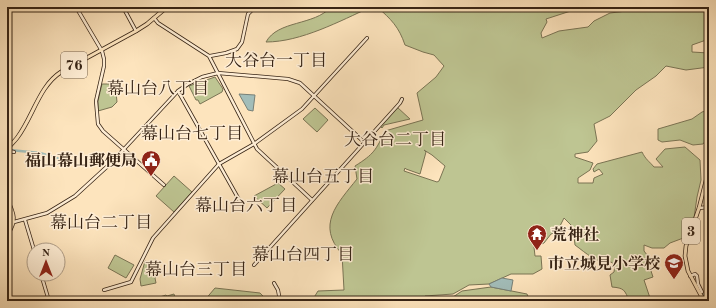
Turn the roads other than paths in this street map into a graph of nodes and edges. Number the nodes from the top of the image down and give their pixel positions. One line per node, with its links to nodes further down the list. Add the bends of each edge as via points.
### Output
1 (76, 7): 8 (street)
2 (123, 7): 6 (street)
3 (167, 7): 5 (main road, 76)
4 (255, 7): 9 (street, via 248,14 242,42 236,49)
5 (154, 18): 6 (main road, 76); 9 (street)
6 (136, 31): 8 (main road, 76)
7 (367, 38): 12 (street)
8 (101, 50): 16 (street, via 104,66 96,101 98,124); 17 (main road, 76, via 54,77 18,138)
9 (209, 56): 10 (street)
10 (218, 73): 11 (street, via 202,77); 12 (street, via 288,79 300,83); 15 (street)
11 (178, 91): 16 (street); 19 (street)
12 (315, 96): 14 (street); 15 (street, via 302,109)
13 (402, 99): 14 (street)
14 (364, 142): 23 (street)
15 (254, 144): 19 (street); 23 (street, via 260,153)
16 (124, 149): 21 (street); 27 (street, via 75,196 47,213)
17 (7, 150): 18 (street)
18 (14, 152)
19 (219, 164): 24 (street); 35 (street, via 153,238 131,282)
20 (709, 169): 26 (main road, 3)
21 (164, 185)
22 (7, 199): 28 (main road)
23 (312, 200): 31 (street)
24 (242, 205)
25 (709, 207): 26 (street)
26 (699, 208): 32 (main road, 3, via 685,253 685,264)
27 (25, 220): 28 (street); 30 (street)
28 (14, 222): 29 (main road)
29 (7, 235)
30 (32, 242)
31 (254, 265)
32 (690, 276): 36 (main road, 3); 36 (street, via 697,276)
33 (43, 282): 37 (street)
34 (274, 283): 38 (street)
35 (104, 290)
36 (700, 292): 39 (main road, 3)
37 (49, 301)
38 (280, 301)
39 (704, 301)

